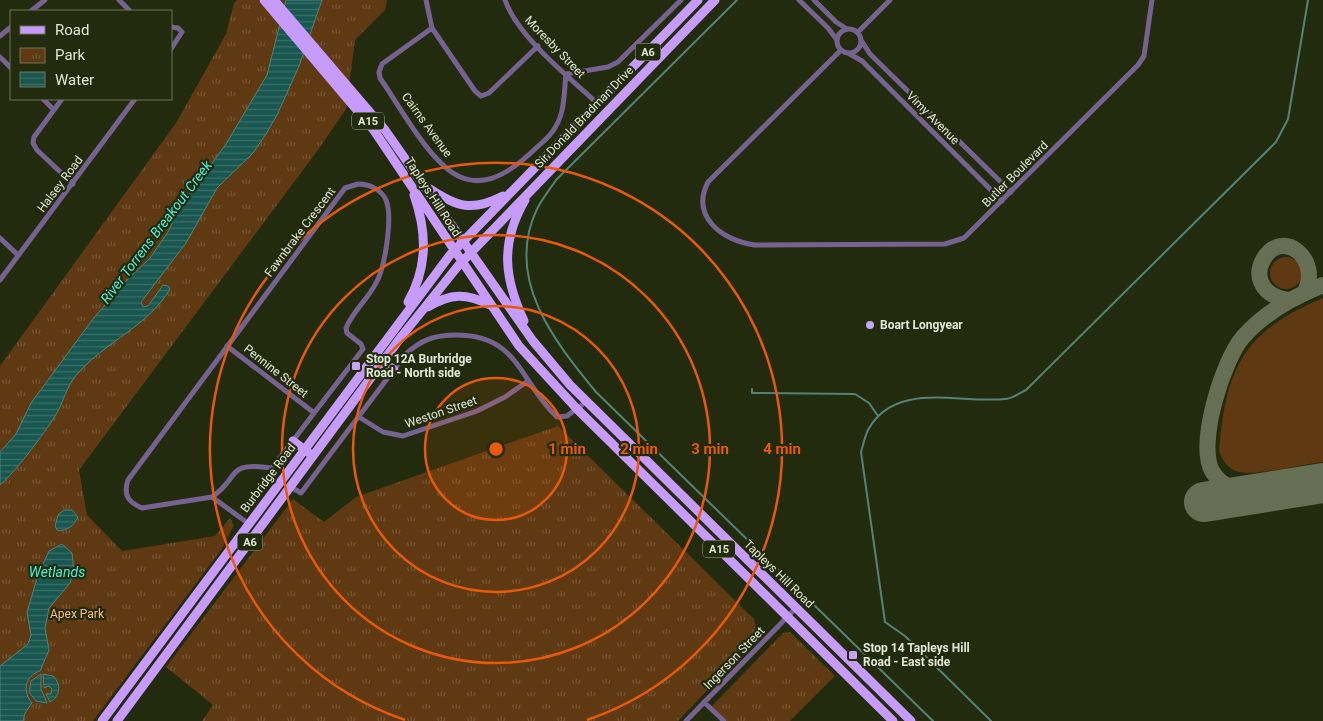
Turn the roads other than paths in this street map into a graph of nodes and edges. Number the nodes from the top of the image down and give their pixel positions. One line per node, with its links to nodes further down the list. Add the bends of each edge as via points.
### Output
1 (45, 0): 13 (street)
2 (119, 0): 14 (street)
3 (426, 0): 17 (street)
4 (505, 0): 23 (street, Moresby Street, via 510,12)
5 (681, 0): 30 (street, Sir Donald Bradman Drive, via 618,62 608,67)
6 (698, 0): 34 (main road, Sir Donald Bradman Drive / A6)
7 (715, 0): 35 (main road, Sir Donald Bradman Drive / A6)
8 (799, 0): 22 (street)
9 (814, 0): 18 (street)
10 (890, 0): 19 (street)
11 (1152, 0): 42 (street, Butler Boulevard, via 1144,56 1138,65)
12 (269, 2): 28 (main road, Tapleys Hill Road / A15)
13 (32, 10)
14 (129, 10)
15 (10, 28): 20 (street)
16 (172, 28): 24 (street, via 182,32)
17 (432, 28): 23 (street, via 481,96 489,93); 30 (street, Cairns Avenue, via 382,64 380,78 430,150 443,166 458,176 490,180 522,162 556,127 562,113)
18 (848, 29): 19 (street); 22 (street, via 841,32)
19 (858, 32): 21 (street)
20 (0, 36)
21 (861, 40): 26 (street, via 857,50); 42 (street, Vimy Avenue, via 870,54)
22 (837, 41): 25 (street)
23 (538, 46): 30 (street, Moresby Street)
24 (172, 47)
25 (841, 50): 26 (street); 44 (street, Butler Boulevard, via 708,182 702,198 704,216 741,243 956,243)
26 (848, 54): 44 (street, Vimy Avenue, via 862,62)
27 (0, 57): 29 (street)
28 (323, 62): 38 (main road, Tapleys Hill Road / A15); 40 (main road, Tapleys Hill Road / A15, via 386,130)
29 (10, 67)
30 (566, 74): 34 (street, Moresby Street)
31 (43, 100): 36 (street)
32 (61, 100): 36 (street)
33 (134, 100): 39 (street, Halsey Road)
34 (598, 104): 35 (main road); 37 (main road); 43 (main road, Sir Donald Bradman Drive / A6)
35 (614, 104): 37 (main road, Sir Donald Bradman Drive / A6)
36 (54, 110): 39 (street, via 33,143)
37 (592, 125): 41 (main road, Sir Donald Bradman Drive / A6)
38 (409, 180): 47 (main road, Tapleys Hill Road / A15); 54 (main road, via 421,218 424,254 419,281)
39 (73, 184): 49 (street, Halsey Road)
40 (425, 186): 43 (main road, via 446,200 469,207 486,204); 46 (main road, Tapleys Hill Road / A15)
41 (531, 190): 48 (main road, Sir Donald Bradman Drive / A6); 55 (main road, via 512,226 507,252 512,294)
42 (1011, 192): 44 (street, Butler Boulevard)
43 (510, 193): 46 (main road, Sir Donald Bradman Drive / A6)
44 (1002, 201)
45 (0, 238): 49 (street)
46 (463, 241): 47 (main road, A6); 48 (main road, Tapleys Hill Road / A15)
47 (454, 251): 50 (main road, Tapleys Hill Road / A15); 54 (main road, Burbridge Road / A6)
48 (470, 252): 50 (main road, A6); 55 (main road, Tapleys Hill Road / A15)
49 (18, 255): 51 (street, Halsey Road)
50 (461, 262): 52 (main road, Tapleys Hill Road / A15); 53 (main road, Burbridge Road / A6)
51 (0, 280)
52 (490, 305): 53 (main road, via 473,297 457,295); 61 (main road, Tapleys Hill Road / A15, via 519,346)
53 (422, 310): 57 (main road, Burbridge Road / A6)
54 (404, 317): 65 (main road, Burbridge Road / A6)
55 (532, 340): 60 (main road, Tapleys Hill Road / A15)
56 (227, 346): 62 (street, Pennine Street); 62 (street, Fawnbrake Crescent, via 345,188 364,184 378,190 388,208 384,266 346,328 363,349); 68 (street, Fawnbrake Crescent, via 128,480 125,489 128,499 142,508)
57 (383, 362): 58 (main road); 66 (main road, Burbridge Road / A6)
58 (394, 370): 59 (street, Burbridge Road, via 413,347 432,337 474,335 508,351); 63 (street, Burbridge Road)
59 (528, 381): 61 (street, via 557,417); 63 (street, Weston Street, via 477,411 403,436 383,432)
60 (587, 401): 61 (street); 70 (main road, Tapleys Hill Road / A15)
61 (578, 410): 71 (main road, Tapleys Hill Road / A15)
62 (313, 412): 64 (street, Fawnbrake Crescent)
63 (358, 417): 67 (street, Burbridge Road, via 301,494)
64 (293, 441): 65 (main road); 68 (street, Fawnbrake Crescent, via 275,466 241,467)
65 (305, 450): 66 (main road); 69 (main road, Burbridge Road / A6)
66 (314, 456): 67 (main road, Burbridge Road / A6)
67 (291, 487): 74 (main road, Burbridge Road / A6)
68 (212, 497): 69 (street)
69 (249, 524): 73 (main road, Burbridge Road / A6)
70 (796, 608): 71 (street, Ingerson Street); 78 (main road, Tapleys Hill Road / A15)
71 (788, 618): 72 (street, Ingerson Street); 77 (main road, Tapleys Hill Road / A15)
72 (704, 702): 75 (street, Ingerson Street); 76 (street)
73 (102, 721)
74 (116, 721)
75 (686, 721)
76 (724, 721)
77 (893, 721)
78 (911, 721)

